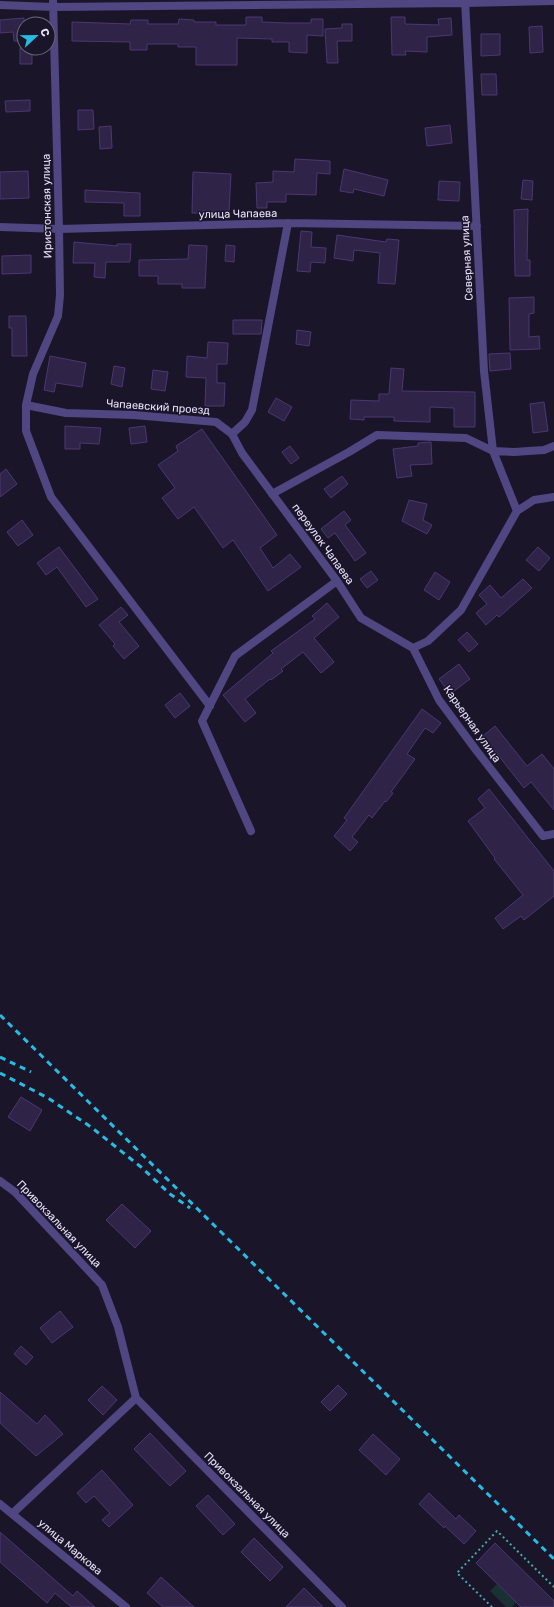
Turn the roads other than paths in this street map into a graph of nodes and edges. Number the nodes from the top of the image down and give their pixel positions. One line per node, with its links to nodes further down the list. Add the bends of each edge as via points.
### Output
1 (554, 1): 2 (street)
2 (465, 2): 3 (street); 6 (street, Северная улица)
3 (53, 3): 4 (street); 8 (street, Иристонская улица)
4 (0, 5)
5 (288, 224): 6 (street, улица Чапаева); 8 (street, улица Чапаева); 10 (street, via 252,410 245,422)
6 (477, 226): 12 (street, Северная улица, via 484,371)
7 (0, 227): 8 (street, улица Чапаева)
8 (59, 229): 9 (street, Иристонская улица, via 58,316 33,374)
9 (26, 405): 10 (street, Чапаевский проезд, via 66,413 134,414 216,422); 18 (street, Иристонская улица, via 26,431 51,497)
10 (232, 434): 13 (street, переулок Чапаева, via 242,453)
11 (554, 446): 12 (street, via 544,450)
12 (493, 451): 13 (street, via 466,438 377,435); 15 (street, Северная улица)
13 (272, 494): 16 (street, переулок Чапаева)
14 (554, 497): 15 (street, via 534,500)
15 (516, 511): 17 (street, via 461,610 428,641)
16 (337, 581): 17 (street, переулок Чапаева, via 361,618); 18 (street, via 235,656)
17 (413, 648): 20 (street, Карьерная улица, via 439,700 476,750 543,836)
18 (210, 706): 19 (street, via 202,721)
19 (251, 831)
20 (554, 834)
21 (0, 1181): 22 (street, Привокзальная улица, via 15,1192 102,1285 118,1327)
22 (136, 1398): 24 (street); 26 (street, Привокзальная улица)
23 (0, 1504): 24 (street, улица Маркова)
24 (13, 1513): 25 (street, улица Маркова)
25 (126, 1607)
26 (342, 1607)

